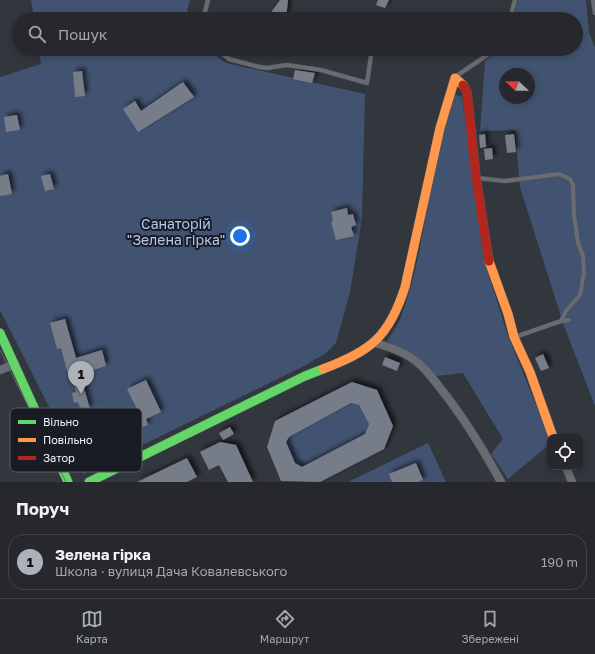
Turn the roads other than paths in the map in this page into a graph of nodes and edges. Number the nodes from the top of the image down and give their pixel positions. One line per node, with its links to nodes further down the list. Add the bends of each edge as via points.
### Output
1 (208, 0): 4 (lane)
2 (515, 0): 5 (lane)
3 (593, 0): 6 (lane)
4 (205, 12)
5 (512, 12)
6 (595, 13)
7 (224, 56): 8 (lane, via 229,60 259,67 294,66 321,70 367,83)
8 (371, 56)
9 (486, 56): 10 (lane)
10 (455, 78): 11 (street, via 467,92); 16 (street, via 440,128 405,287 397,312)
11 (476, 178): 13 (lane, via 505,181 559,174 570,179 573,185 578,243 584,256 584,273 580,295); 15 (street, via 489,261)
12 (569, 320): 13 (lane)
13 (561, 321): 15 (lane)
14 (0, 333): 17 (street)
15 (514, 337): 20 (street, via 530,372)
16 (376, 343): 21 (street, via 350,359 305,376); 27 (street, via 407,355 433,378 461,414)
17 (14, 364): 18 (street); 19 (street)
18 (0, 370)
19 (34, 408)
20 (552, 434)
21 (142, 456)
22 (567, 470): 28 (street)
23 (63, 472): 25 (street)
24 (110, 472): 26 (street)
25 (68, 482)
26 (90, 482)
27 (501, 482)
28 (572, 482)

